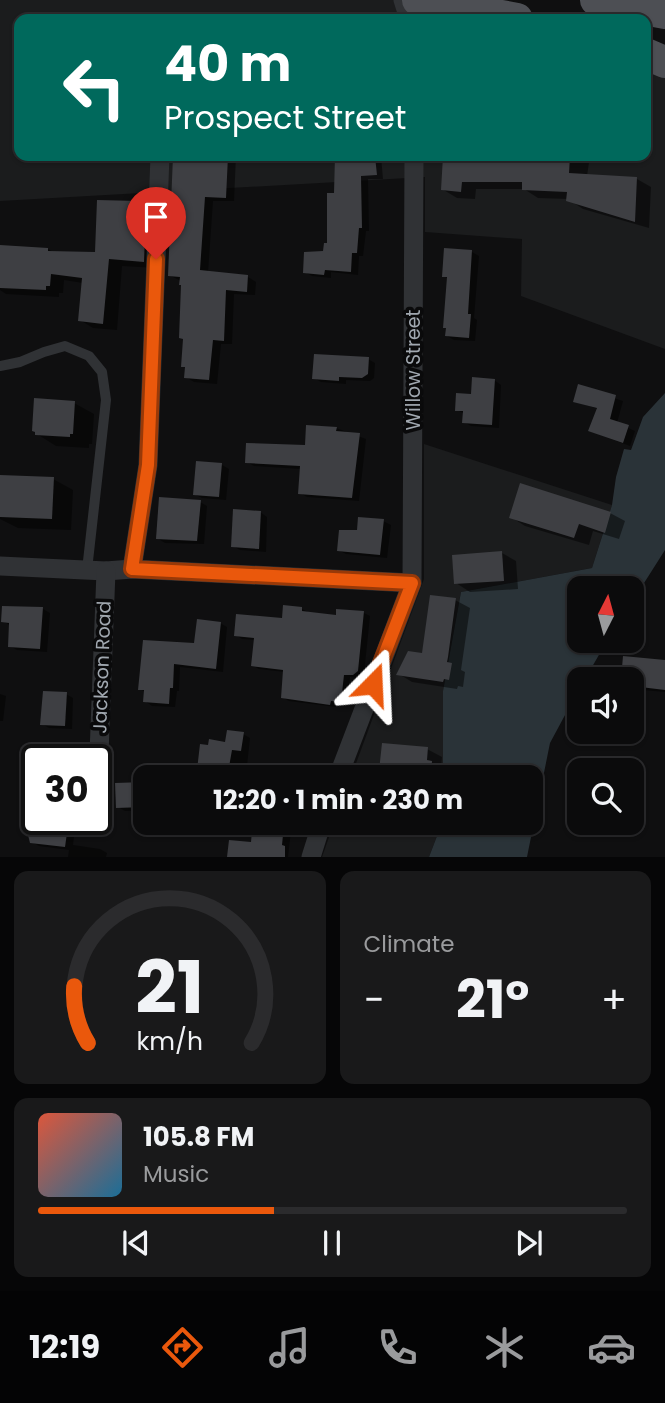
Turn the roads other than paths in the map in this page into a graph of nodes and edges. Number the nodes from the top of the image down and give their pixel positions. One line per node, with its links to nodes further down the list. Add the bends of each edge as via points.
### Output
1 (418, 0): 4 (main road)
2 (596, 0): 3 (main road)
3 (665, 13)
4 (491, 14)
5 (160, 161): 9 (street, via 148,465)
6 (414, 161): 11 (street, Willow Street)
7 (0, 366): 10 (lane, via 65,346 89,356 102,372 106,400)
8 (0, 566): 10 (street)
9 (132, 569): 10 (street); 11 (street)
10 (96, 570): 12 (street, Jackson Road)
11 (412, 583): 13 (street)
12 (97, 744)
13 (343, 765)
14 (318, 835): 15 (street)
15 (311, 857)

